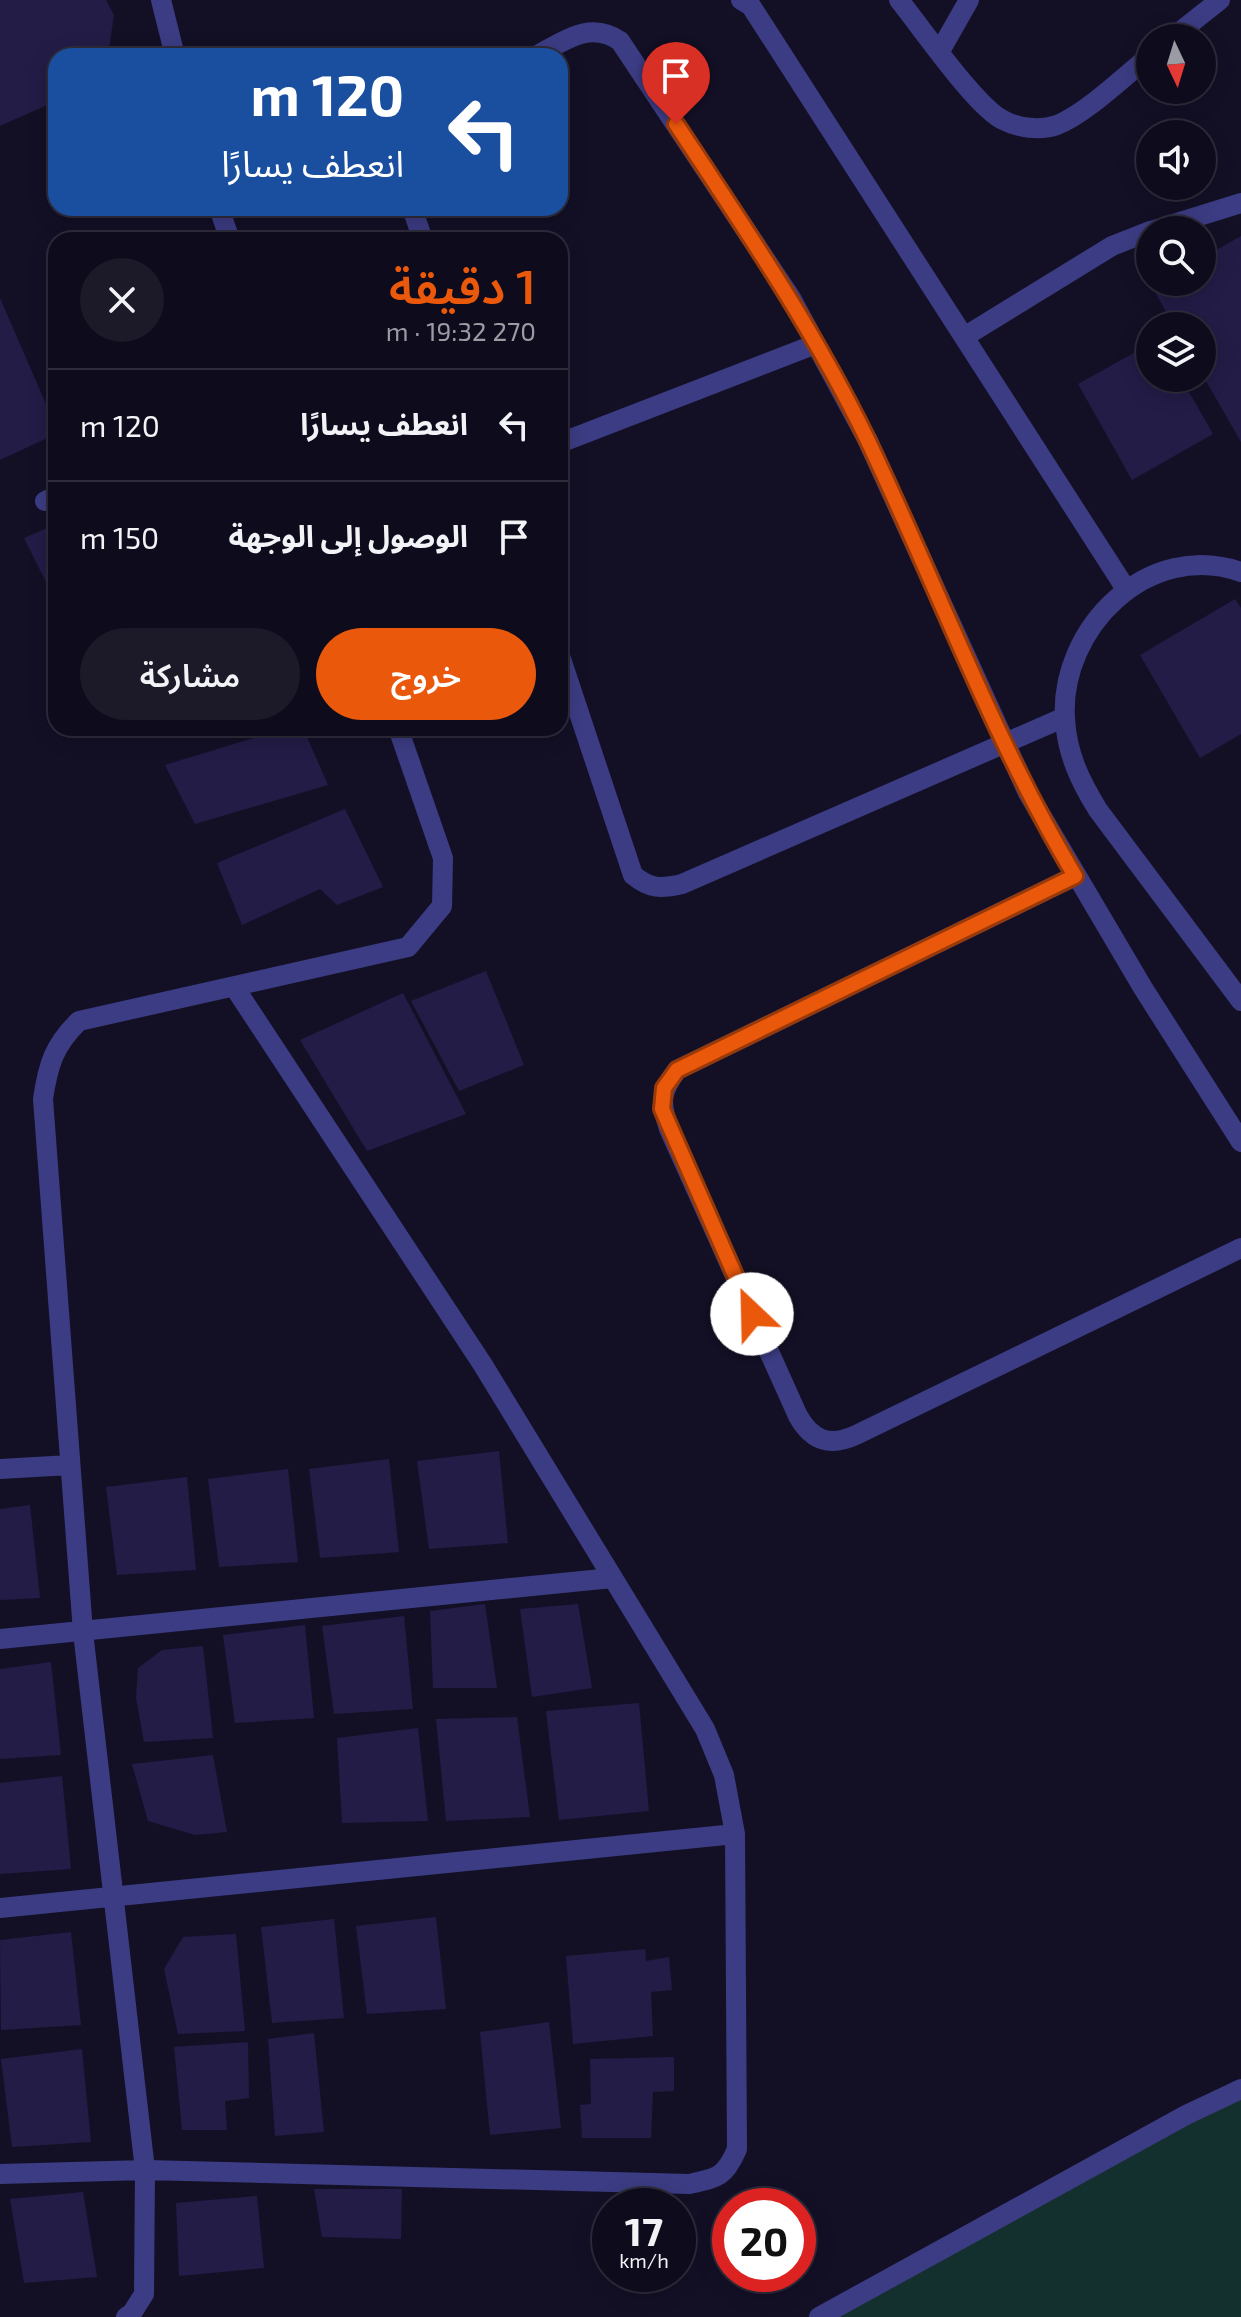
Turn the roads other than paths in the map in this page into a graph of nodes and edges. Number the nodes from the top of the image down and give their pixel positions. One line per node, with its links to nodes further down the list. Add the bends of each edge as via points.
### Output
1 (161, 0): 7 (street)
2 (899, 0): 9 (street)
3 (969, 0): 9 (street)
4 (1220, 0): 6 (street)
5 (748, 2): 14 (street)
6 (1190, 24)
7 (173, 48)
8 (551, 48): 15 (street, via 590,31 620,41)
9 (940, 51): 10 (street, via 981,102 1002,120 1028,129 1056,126)
10 (1136, 67)
11 (1241, 203): 12 (street)
12 (1200, 216)
13 (1136, 237): 14 (street, via 1112,246)
14 (964, 337): 18 (street)
15 (816, 344): 16 (street); 22 (street, via 867,439)
16 (568, 440)
17 (1241, 572): 18 (street, via 1193,566 1158,573)
18 (1126, 589): 20 (street, via 1099,615 1079,648 1067,684)
19 (568, 680): 22 (street, via 633,875 646,886 663,889)
20 (1065, 717): 22 (street); 25 (street, via 1080,782)
21 (401, 736): 24 (street, via 443,858 442,906 408,947)
22 (1004, 744): 23 (street)
23 (1075, 876): 26 (street); 27 (street, via 677,1070 664,1088 662,1109 681,1155 798,1416 807,1432 822,1441 848,1439)
24 (235, 988): 28 (street, via 79,1021 48,1062 43,1099); 30 (street, via 483,1365)
25 (1241, 1001)
26 (1241, 1142)
27 (1241, 1248)
28 (70, 1465): 29 (street); 31 (street)
29 (0, 1469)
30 (612, 1578): 31 (street); 33 (street, via 705,1729 724,1775)
31 (83, 1632): 32 (street); 34 (street)
32 (0, 1639)
33 (735, 1834): 34 (street); 37 (street, via 737,2149 729,2169 716,2179 673,2184)
34 (114, 1896): 35 (street); 37 (street)
35 (0, 1908)
36 (1241, 2089): 40 (street)
37 (145, 2170): 38 (street); 39 (street, via 144,2294)
38 (0, 2174)
39 (126, 2317)
40 (819, 2317)

